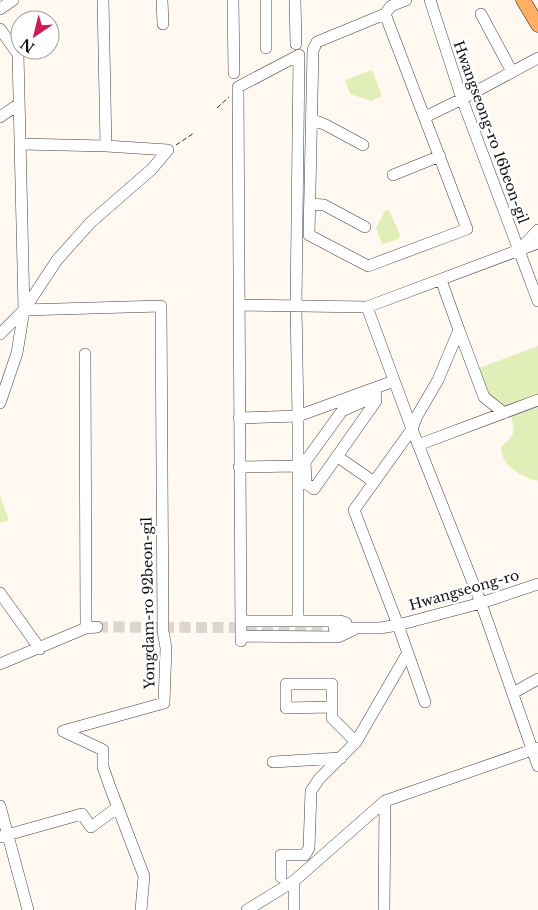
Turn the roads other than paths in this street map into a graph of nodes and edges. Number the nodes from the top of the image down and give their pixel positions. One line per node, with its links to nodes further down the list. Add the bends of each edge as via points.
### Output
1 (14, 0): 10 (street)
2 (103, 0): 28 (street)
3 (162, 0): 13 (street)
4 (233, 0): 20 (street)
5 (266, 0): 17 (street)
6 (295, 0): 16 (street)
7 (406, 0): 11 (street, via 391,6)
8 (430, 0): 21 (street, Hwangseong-ro 16beon-gil)
9 (523, 0): 14 (main road)
10 (0, 9)
11 (385, 14): 23 (street); 25 (street, via 317,42 313,50)
12 (482, 14): 19 (street)
13 (163, 24)
14 (538, 25)
15 (0, 29): 22 (street, via 18,54)
16 (296, 44)
17 (266, 48)
18 (538, 58): 19 (street)
19 (512, 72): 21 (street)
20 (234, 74)
21 (462, 99): 23 (street); 35 (street, Hwangseong-ro 16beon-gil)
22 (19, 104): 24 (street); 26 (street)
23 (425, 116): 29 (street)
24 (0, 117)
25 (311, 119): 27 (street); 31 (street)
26 (21, 144): 28 (street); 41 (street)
27 (364, 145)
28 (106, 146): 41 (street, via 168,150 152,169 91,222 57,260)
29 (440, 156): 30 (street); 31 (street, via 467,229 368,266 310,236)
30 (393, 175)
31 (310, 204): 32 (street, via 324,204)
32 (365, 227)
33 (538, 230): 35 (street)
34 (538, 243): 35 (street)
35 (518, 252): 36 (street); 37 (street, Hwangseong-ro 16beon-gil)
36 (441, 280): 40 (street); 42 (street)
37 (538, 301)
38 (239, 305): 39 (street); 39 (street, via 238,87 299,55); 51 (street)
39 (296, 306): 40 (street); 50 (street)
40 (367, 307): 45 (street)
41 (24, 310): 43 (street); 48 (street, via 17,353); 80 (street, Yongdam-ro 92beon-gil, via 161,306 164,703 63,731 102,750 103,767)
42 (459, 330): 49 (street, via 484,397); 52 (street)
43 (0, 334)
44 (85, 354): 66 (street, via 91,628)
45 (394, 381): 46 (street); 52 (street)
46 (375, 392): 50 (street); 54 (street, via 376,401); 54 (street, via 342,411 305,462 306,483 314,489)
47 (538, 400): 49 (street)
48 (0, 403)
49 (504, 413): 53 (street)
50 (298, 416): 51 (street); 55 (street)
51 (239, 418): 56 (street)
52 (412, 429): 53 (street); 57 (street)
53 (418, 445): 60 (street)
54 (338, 457): 57 (street)
55 (298, 466): 56 (street); 61 (street)
56 (239, 467): 62 (street)
57 (374, 482): 63 (street, Hwangseong-ro, via 354,510)
58 (538, 584): 60 (street, Hwangseong-ro)
59 (0, 594): 66 (street)
60 (481, 603): 63 (street, Hwangseong-ro); 70 (street)
61 (298, 620): 62 (street); 65 (street, via 340,621)
62 (240, 621): 65 (street, via 241,639 338,637)
63 (398, 624): 65 (street, Hwangseong-ro); 67 (street, Hwangseong-ro)
64 (334, 628): 65 (street, Hwangseong-ro)
65 (357, 628)
66 (40, 648): 68 (street)
67 (407, 654): 71 (street, Hwangseong-ro); 73 (street)
68 (0, 664)
69 (538, 679): 70 (street)
70 (513, 693): 74 (street)
71 (425, 702)
72 (332, 707): 73 (street, via 332,718)
73 (356, 742): 75 (street)
74 (535, 749): 77 (street); 78 (street)
75 (341, 758): 76 (street); 82 (street, via 311,791 309,848 305,855 280,855)
76 (273, 762)
77 (538, 766)
78 (385, 801): 83 (street); 88 (street)
79 (0, 806): 81 (street)
80 (118, 808): 81 (street, via 90,827 82,814); 85 (street, Yongdam-ro 92beon-gil, via 144,876)
81 (4, 836): 84 (street)
82 (281, 877)
83 (294, 881): 86 (street); 87 (street)
84 (28, 910)
85 (141, 910)
86 (247, 910)
87 (294, 910)
88 (384, 910)

